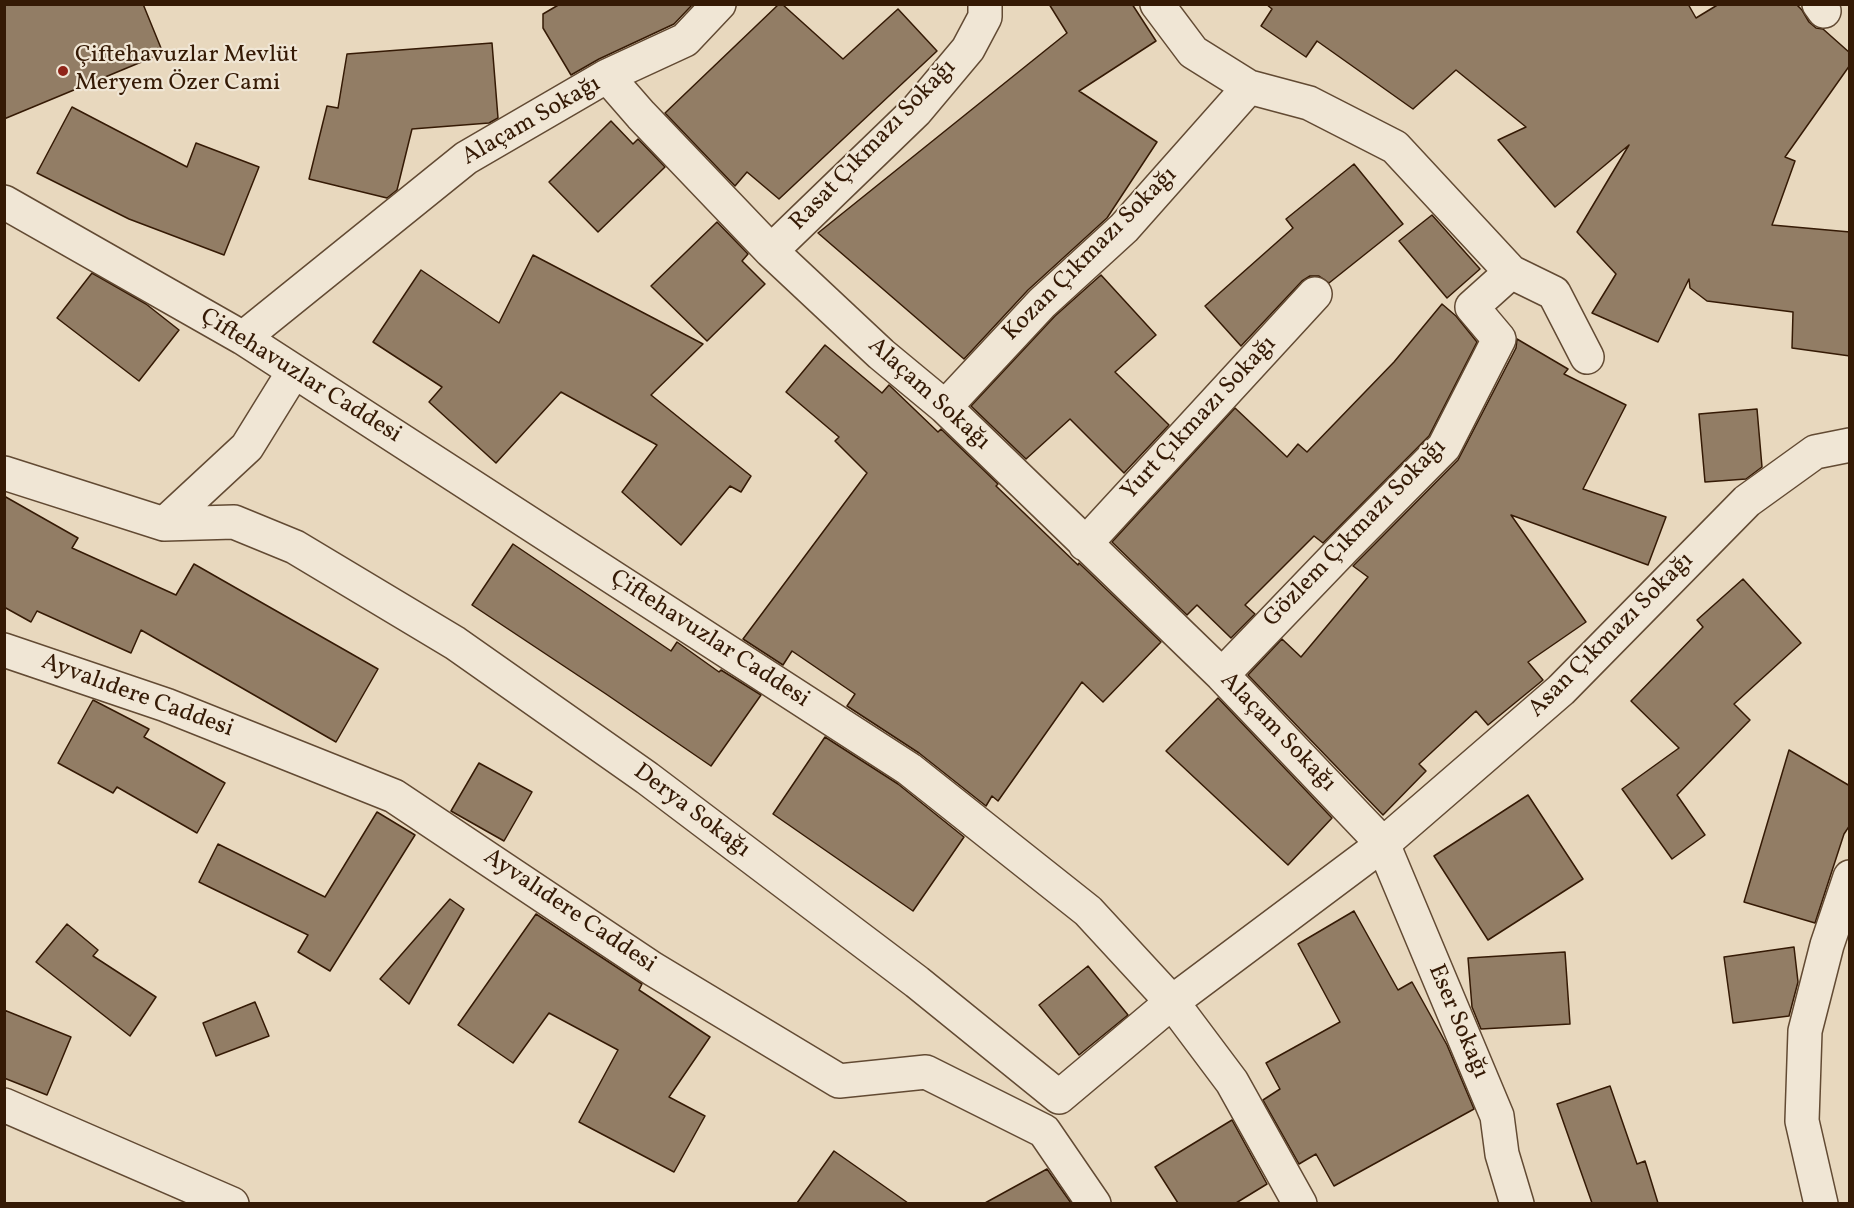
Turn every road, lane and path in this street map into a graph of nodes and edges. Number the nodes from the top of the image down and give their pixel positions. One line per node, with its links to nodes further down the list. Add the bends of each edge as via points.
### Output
1 (719, 4): 4 (street, via 685,40)
2 (985, 4): 7 (street, Rasat Çıkmazı Sokağı, via 985,17 968,49 916,111)
3 (1157, 4): 5 (street, via 1193,52)
4 (607, 76): 7 (street, Alaçam Sokağı); 10 (street, Alaçam Sokağı, via 466,158)
5 (1249, 87): 8 (street, via 1309,103 1395,147); 13 (street, Kozan Çıkmazı Sokağı, via 1124,228 1042,303)
6 (4, 202): 10 (street, Çiftehavuzlar Caddesi)
7 (771, 251): 13 (street, Alaçam Sokağı, via 881,354)
8 (1511, 272): 11 (street, via 1554,292); 19 (street, Gözlem Çıkmazı Sokağı, via 1472,307 1500,339 1444,447)
9 (1315, 294): 17 (street, Yurt Çıkmazı Sokağı)
10 (243, 338): 12 (street, Çiftehavuzlar Caddesi)
11 (1587, 357)
12 (294, 371): 16 (street, via 247,447); 22 (street, Çiftehavuzlar Caddesi, via 909,769 1088,911)
13 (945, 407): 17 (street, Alaçam Sokağı)
14 (1850, 445): 20 (street, Asan Çıkmazı Sokağı, via 1815,452 1747,501 1562,690)
15 (4, 473): 16 (street, Derya Sokağı)
16 (164, 524): 23 (street, Derya Sokağı, via 234,522 285,542 455,643 666,792 917,982)
17 (1085, 544): 19 (street, Alaçam Sokağı)
18 (4, 650): 25 (street, Ayvalıdere Caddesi, via 166,705 394,796 653,969 839,1081 926,1072)
19 (1222, 675): 20 (street, Alaçam Sokağı)
20 (1383, 844): 22 (street); 29 (street, Eser Sokağı, via 1497,1116 1502,1154)
21 (1850, 877): 30 (street, via 1827,945 1805,1031 1802,1121)
22 (1172, 1002): 23 (street); 28 (street, Çiftehavuzlar Caddesi, via 1232,1082)
23 (1059, 1097): 25 (street)
24 (4, 1105): 26 (street)
25 (1044, 1131): 27 (street, Ayvalıdere Caddesi)
26 (232, 1203)
27 (1094, 1203)
28 (1300, 1203)
29 (1517, 1203)
30 (1821, 1203)

